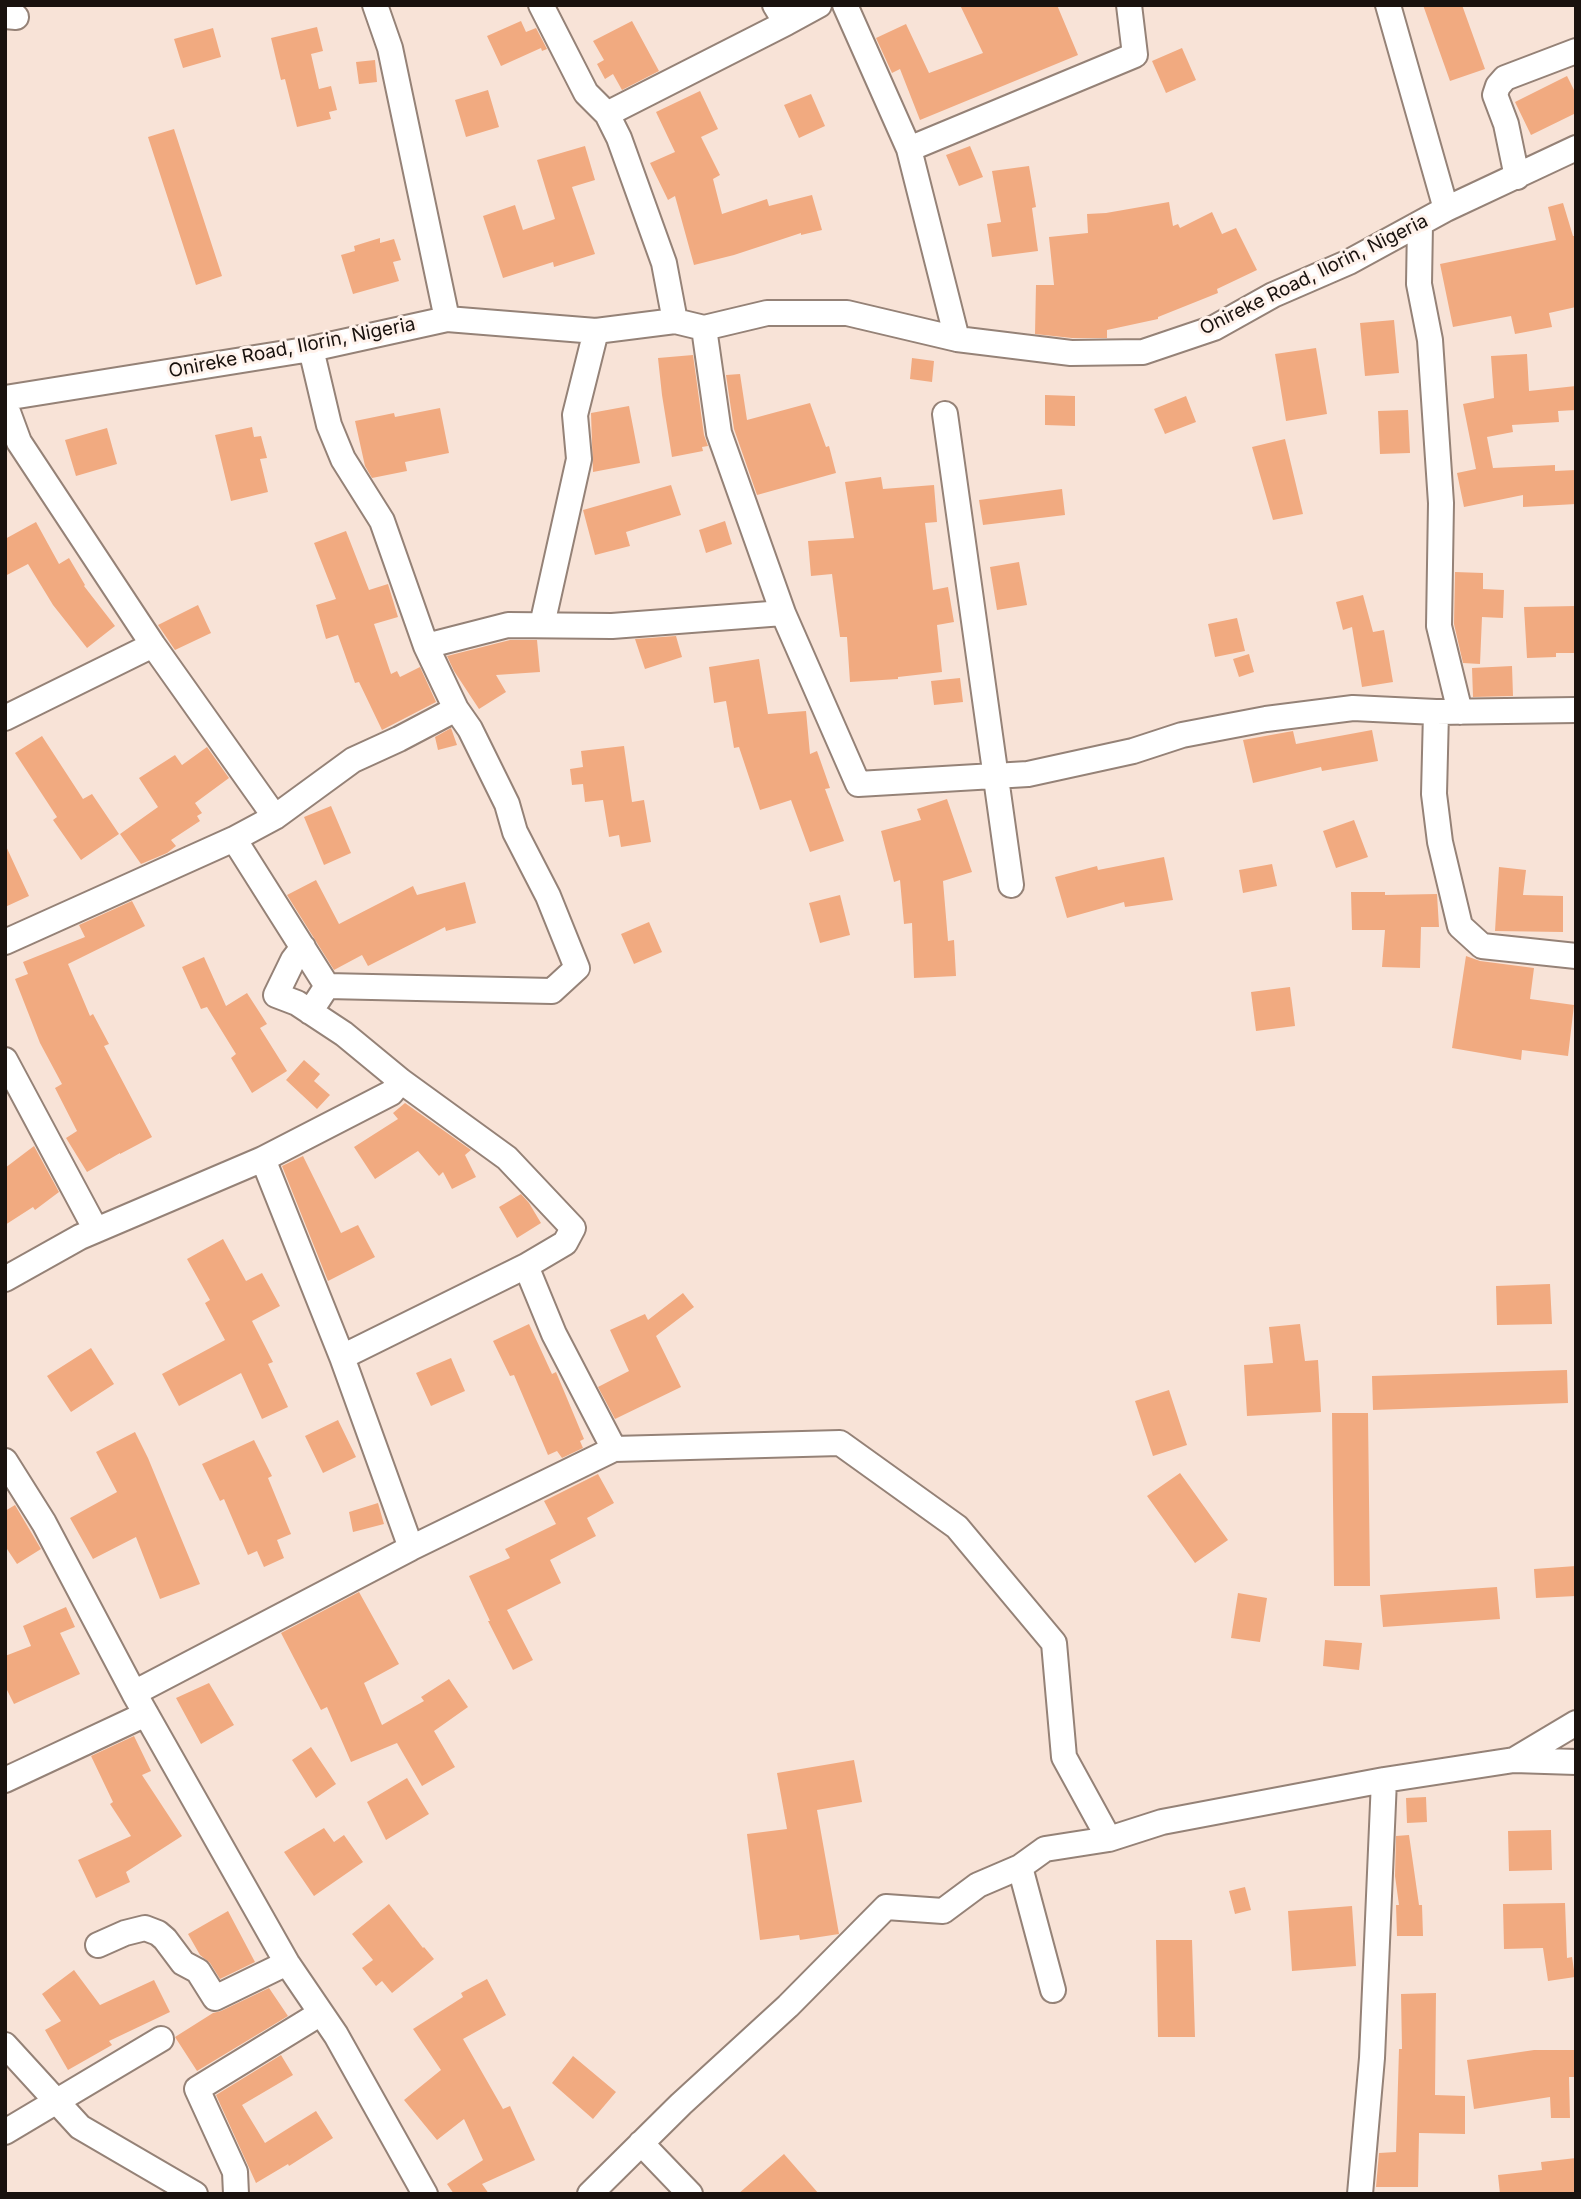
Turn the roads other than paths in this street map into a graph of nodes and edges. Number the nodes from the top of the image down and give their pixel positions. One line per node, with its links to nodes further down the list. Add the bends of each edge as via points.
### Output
1 (375, 5): 15 (street, via 390,48)
2 (541, 5): 9 (street, via 586,93)
3 (819, 5): 7 (street)
4 (845, 5): 11 (street)
5 (1129, 5): 11 (street, via 1135,55)
6 (1388, 5): 13 (street)
7 (780, 14): 9 (street)
8 (1576, 51): 12 (street, via 1505,78 1498,86 1495,95)
9 (607, 114): 16 (street, via 664,263)
10 (1576, 148): 12 (street, Onireke Road, Ilorin, Nigeria)
11 (909, 149): 19 (street)
12 (1517, 177): 13 (street, Onireke Road, Ilorin, Nigeria)
13 (1446, 209): 14 (street, Onireke Road, Ilorin, Nigeria)
14 (1420, 224): 19 (street, Onireke Road, Ilorin, Nigeria, via 1214,328 1143,352 1071,353); 30 (street, via 1419,284 1430,340 1441,503 1439,626)
15 (447, 319): 18 (street, Onireke Road, Ilorin, Nigeria); 20 (street, Onireke Road, Ilorin, Nigeria)
16 (675, 321): 17 (street, Onireke Road, Ilorin, Nigeria); 18 (street, Onireke Road, Ilorin, Nigeria)
17 (704, 328): 19 (street, Onireke Road, Ilorin, Nigeria, via 767,313 847,313); 24 (street, via 719,433)
18 (596, 331): 25 (street, via 575,415 579,459)
19 (957, 339)
20 (311, 349): 21 (street, Onireke Road, Ilorin, Nigeria); 27 (street, via 329,425 343,459 382,521)
21 (5, 398)
22 (5, 404): 26 (street, via 19,442)
23 (945, 414): 32 (street)
24 (783, 613): 25 (street, via 612,626); 32 (street, via 858,784)
25 (542, 625): 27 (street, via 508,625)
26 (153, 645): 31 (street); 33 (street)
27 (426, 646): 28 (street)
28 (456, 709): 33 (street, via 353,760); 39 (street, via 507,804 577,968 552,991)
29 (1576, 710): 30 (street)
30 (1448, 712): 32 (street, via 1353,708 1266,719 1028,774); 38 (street, via 1434,794 1460,926 1482,946)
31 (5, 718)
32 (997, 776): 35 (street)
33 (275, 817): 34 (street)
34 (234, 839): 36 (street); 37 (street)
35 (1012, 885)
36 (5, 943)
37 (303, 947): 39 (street); 40 (street, via 276,995)
38 (1576, 956)
39 (327, 986): 40 (street)
40 (310, 1012): 42 (street)
41 (5, 1060): 44 (street)
42 (401, 1081): 43 (street, via 391,1093); 45 (street, via 507,1158 573,1228 565,1242)
43 (263, 1159): 44 (street); 47 (street)
44 (96, 1230): 46 (street)
45 (526, 1266): 47 (street); 48 (street, via 554,1335)
46 (5, 1279)
47 (342, 1357): 50 (street)
48 (614, 1449): 50 (street); 57 (street, via 840,1443 957,1527 1054,1643 1064,1757)
49 (5, 1461): 51 (street, via 44,1523)
50 (411, 1548): 51 (street)
51 (140, 1704): 55 (street); 60 (street)
52 (1576, 1723): 53 (street)
53 (1514, 1760): 54 (street); 56 (street)
54 (1576, 1762)
55 (5, 1780)
56 (1384, 1780): 57 (street, via 1162,1822); 73 (street, via 1372,2058)
57 (1109, 1839): 58 (street, via 1045,1849)
58 (1020, 1867): 61 (street); 67 (street, via 978,1885 943,1911 886,1907)
59 (98, 1945): 60 (street, via 145,1928 158,1933 183,1963 198,1971 215,1998)
60 (287, 1963): 62 (street)
61 (1054, 1990)
62 (321, 2013): 69 (street, via 197,2089 234,2172); 70 (street)
63 (161, 2039): 65 (street)
64 (5, 2045): 65 (street)
65 (57, 2099): 66 (street); 68 (street, via 80,2127)
66 (5, 2132)
67 (641, 2143): 71 (street); 72 (street)
68 (195, 2194)
69 (236, 2194)
70 (425, 2194)
71 (590, 2194)
72 (690, 2194)
73 (1360, 2194)

